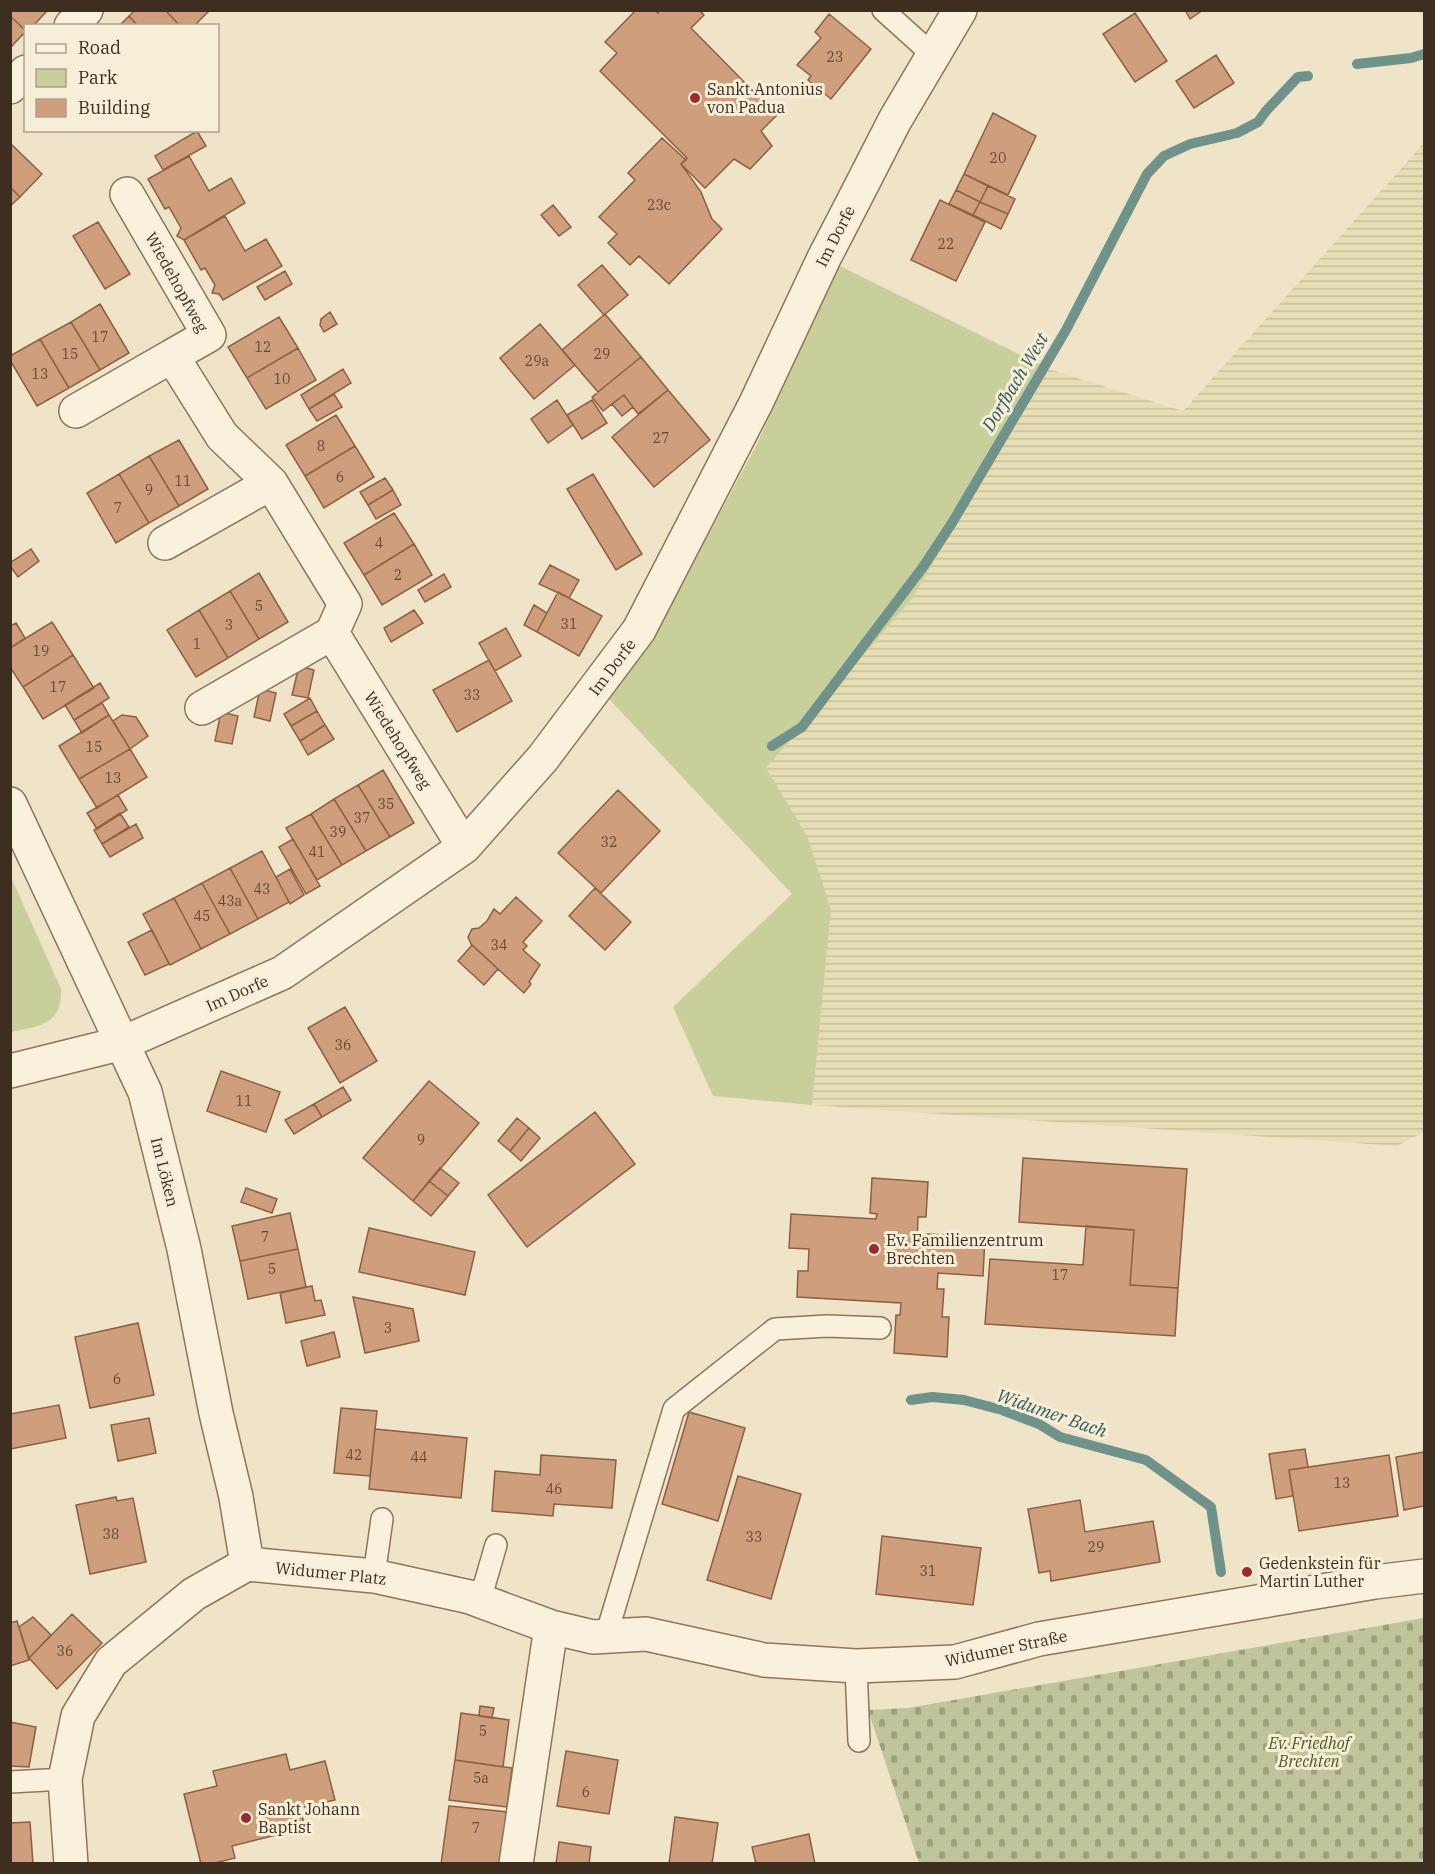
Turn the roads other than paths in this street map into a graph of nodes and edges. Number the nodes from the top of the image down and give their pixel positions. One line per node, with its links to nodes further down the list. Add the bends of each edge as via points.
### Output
1 (86, 10): 4 (street)
2 (884, 10): 5 (lane)
3 (960, 10): 5 (street, Im Dorfe)
4 (73, 24)
5 (933, 55): 16 (street, Im Dorfe, via 824,258 756,403 639,630 543,759)
6 (24, 74): 7 (street)
7 (10, 87)
8 (127, 194): 9 (street, Wiedehopfweg, via 209,335)
9 (172, 356): 10 (street, Wiedehopfweg); 11 (street, via 222,436)
10 (76, 411)
11 (271, 483): 12 (street); 13 (street, via 345,604)
12 (165, 543)
13 (332, 633): 14 (street); 16 (street, Wiedehopfweg)
14 (202, 708)
15 (10, 804): 17 (street, Im Löken)
16 (464, 847): 17 (street, Im Dorfe, via 282,973)
17 (123, 1043): 18 (street, Im Dorfe); 22 (street, Im Löken, via 145,1092 184,1249)
18 (10, 1071)
19 (880, 1328): 27 (lane, via 775,1329 674,1409)
20 (382, 1519): 23 (lane)
21 (496, 1545): 25 (lane)
22 (247, 1564): 23 (street, Widumer Platz); 30 (street, via 194,1594 111,1662 78,1716)
23 (374, 1576): 25 (street, Widumer Platz)
24 (1425, 1576): 28 (street, Widumer Straße, via 1039,1639 955,1662)
25 (480, 1600): 26 (street, Widumer Platz)
26 (551, 1628): 27 (street, Widumer Straße); 33 (street)
27 (606, 1636): 28 (street, Widumer Straße, via 646,1634 764,1660)
28 (856, 1666): 29 (lane)
29 (859, 1741)
30 (65, 1779): 31 (lane); 32 (street)
31 (10, 1782)
32 (71, 1863)
33 (516, 1863)

